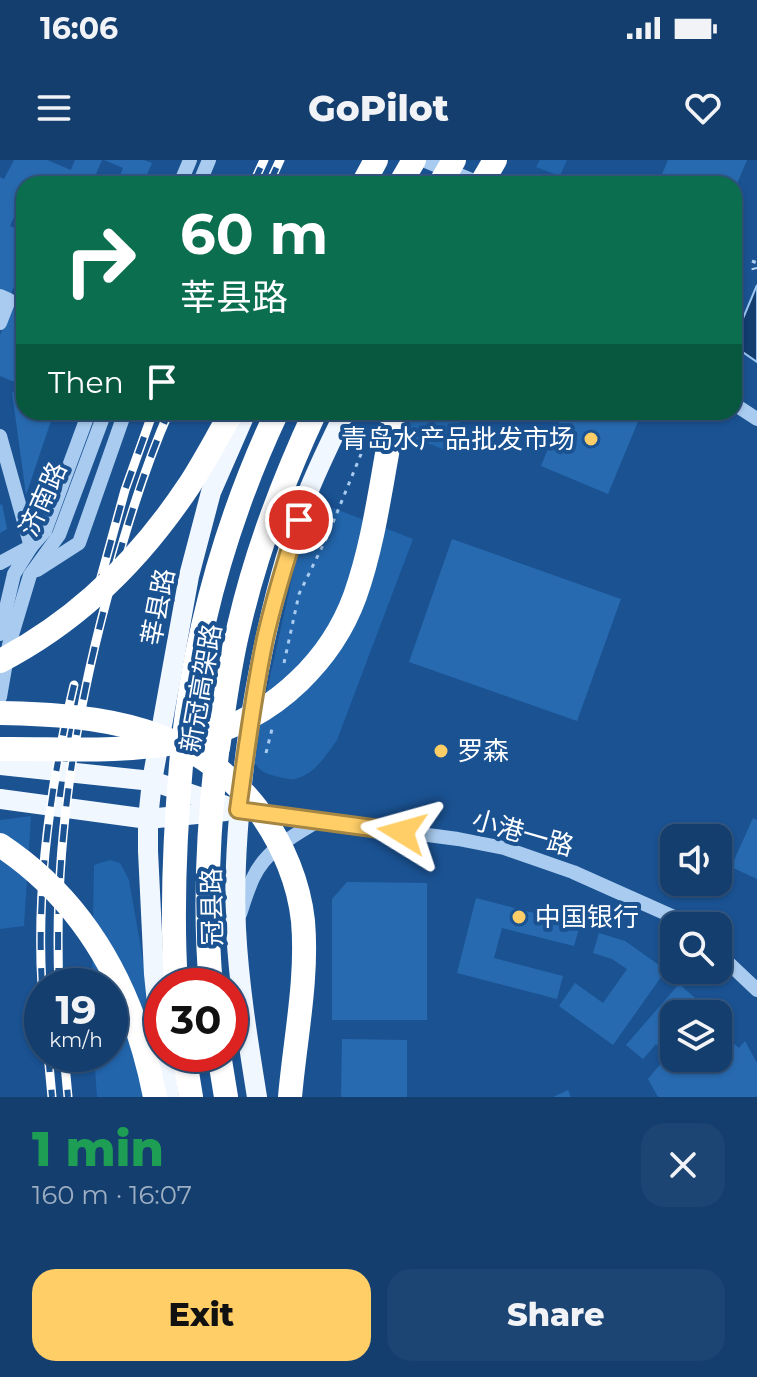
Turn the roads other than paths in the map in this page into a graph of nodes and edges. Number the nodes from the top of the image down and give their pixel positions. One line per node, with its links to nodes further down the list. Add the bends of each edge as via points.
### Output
1 (423, 160): 3 (street)
2 (495, 160): 4 (highway)
3 (460, 176)
4 (482, 176)
5 (0, 296): 6 (street, via 9,300)
6 (0, 323)
7 (86, 420): 18 (street, 济南路, via 45,531)
8 (102, 420): 17 (street, 济南路)
9 (122, 420): 20 (street, via 79,543)
10 (227, 420): 22 (highway, bridge, via 188,487 123,569 59,624)
11 (242, 420): 27 (main road, 莘县路, via 211,492 189,576)
12 (273, 420): 37 (highway, 新冠高架路, bridge, via 231,526 190,696 174,837)
13 (311, 420): 38 (highway, 新冠高架路, bridge, via 283,483 238,628 214,780 207,902)
14 (341, 420): 29 (main road, via 307,495 282,571 253,703)
15 (393, 420): 25 (highway, bridge, via 354,599 334,641 282,696 239,723 178,744)
16 (0, 436): 18 (street)
17 (59, 535): 18 (street); 20 (street, 济南路)
18 (31, 547): 19 (street); 21 (street, 济南路, via 14,574)
19 (0, 563)
20 (30, 575): 23 (street, 济南路)
21 (0, 634)
22 (0, 661)
23 (0, 697)
24 (0, 713): 48 (highway, bridge, via 99,719 158,734 212,763 258,810 286,860 302,913 303,970)
25 (0, 749)
26 (0, 765): 27 (main road)
27 (152, 781): 29 (main road); 30 (main road, 莘县路)
28 (0, 799): 30 (main road)
29 (238, 810): 30 (main road); 31 (street, 小港一路); 34 (main road, 冠县路)
30 (148, 819): 36 (main road)
31 (318, 821): 33 (street, 小港一路, via 504,848); 34 (street, via 261,863)
32 (0, 845): 43 (highway, bridge, via 58,893 98,945 136,1024)
33 (663, 912)
34 (236, 925): 47 (main road, 冠县路)
35 (732, 966): 39 (street)
36 (154, 968)
37 (175, 968)
38 (210, 968)
39 (757, 990)
40 (165, 1072): 44 (main road)
41 (187, 1072): 45 (highway)
42 (222, 1072): 46 (highway, bridge)
43 (155, 1097)
44 (169, 1097)
45 (191, 1097)
46 (226, 1097)
47 (257, 1097)
48 (290, 1097)

